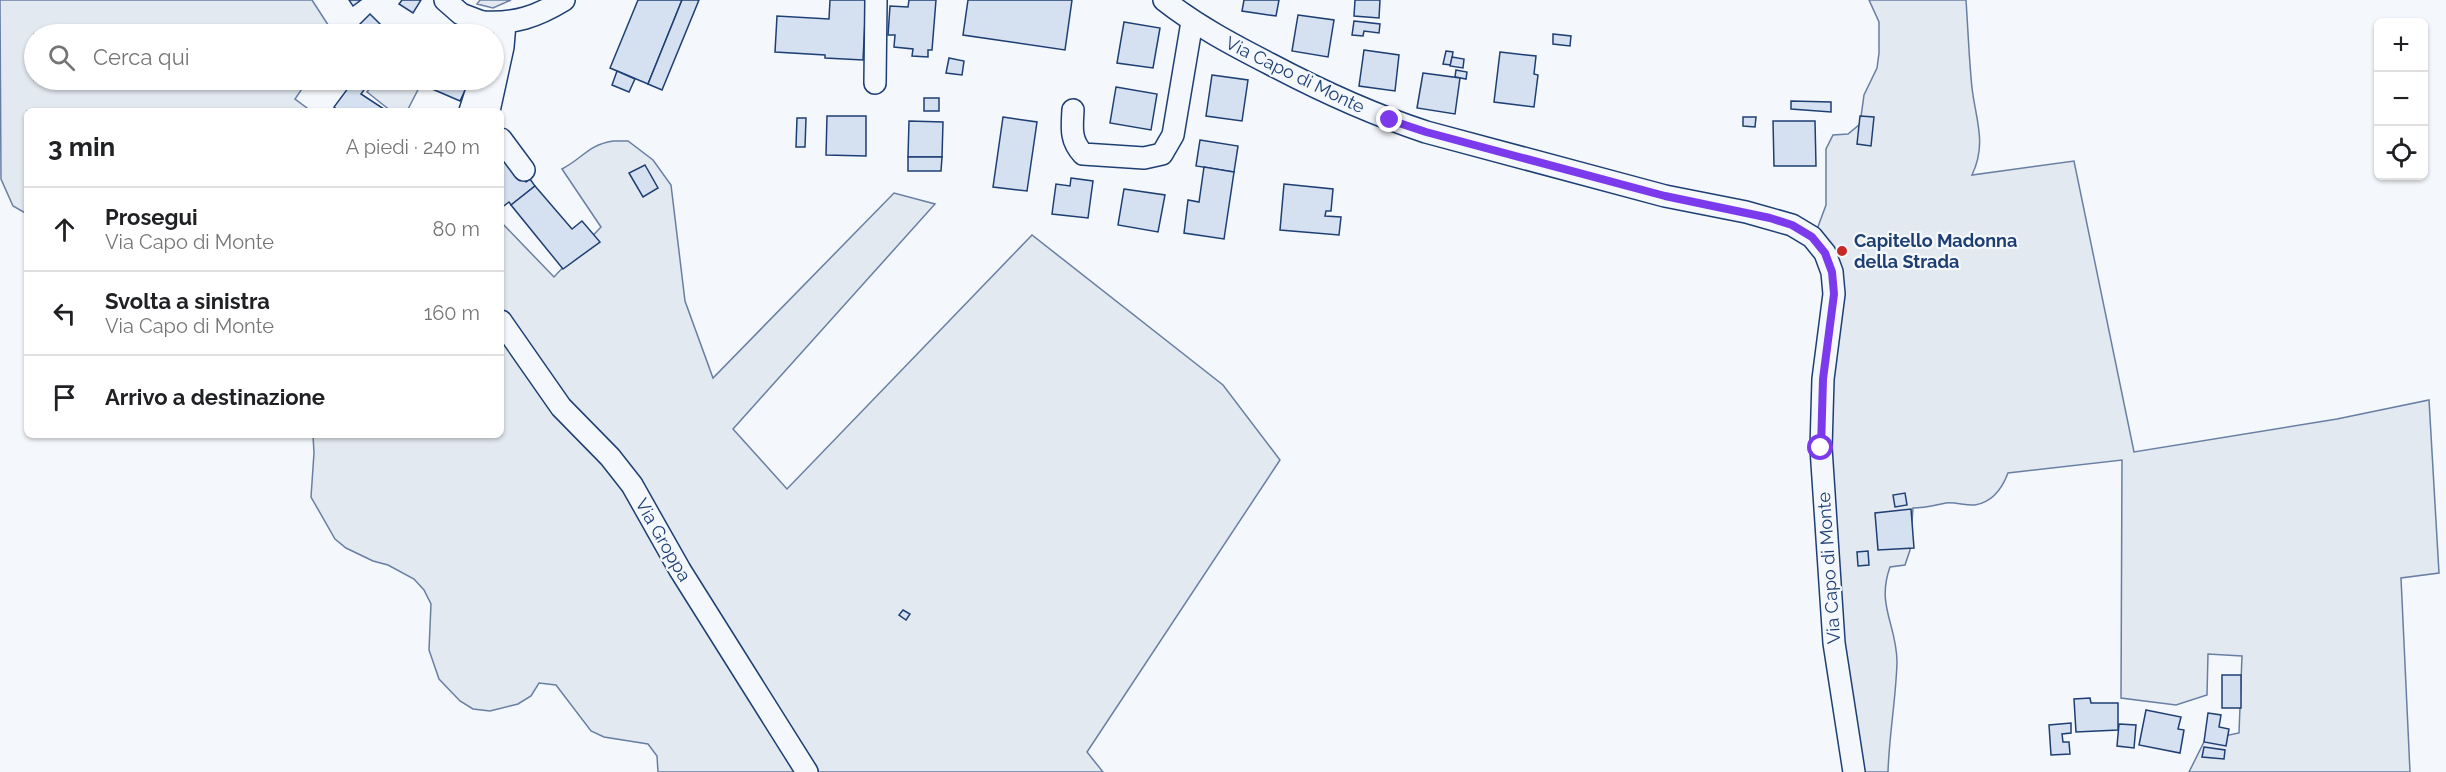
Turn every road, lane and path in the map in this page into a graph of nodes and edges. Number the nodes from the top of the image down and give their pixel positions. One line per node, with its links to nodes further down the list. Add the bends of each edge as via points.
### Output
1 (446, 0): 7 (street)
2 (564, 0): 6 (street)
3 (876, 0): 10 (street)
4 (1164, 0): 5 (street, Via Capo di Monte)
5 (1192, 22): 15 (street, via 1173,135 1162,154 1144,158 1083,154 1074,144); 20 (street, Via Capo di Monte, via 1328,94 1390,120 1665,196 1770,218 1812,237 1825,253 1834,294 1823,379 1821,448 1834,643)
6 (505, 23): 8 (street); 9 (street)
7 (476, 24)
8 (500, 24)
9 (504, 32)
10 (875, 83)
11 (477, 90): 13 (street)
12 (494, 90): 14 (street)
13 (471, 108)
14 (490, 108)
15 (1073, 110)
16 (504, 143): 17 (street)
17 (524, 170)
18 (504, 326): 19 (street, Via Groppa, via 561,407 632,485 680,570)
19 (807, 772)
20 (1854, 772)

